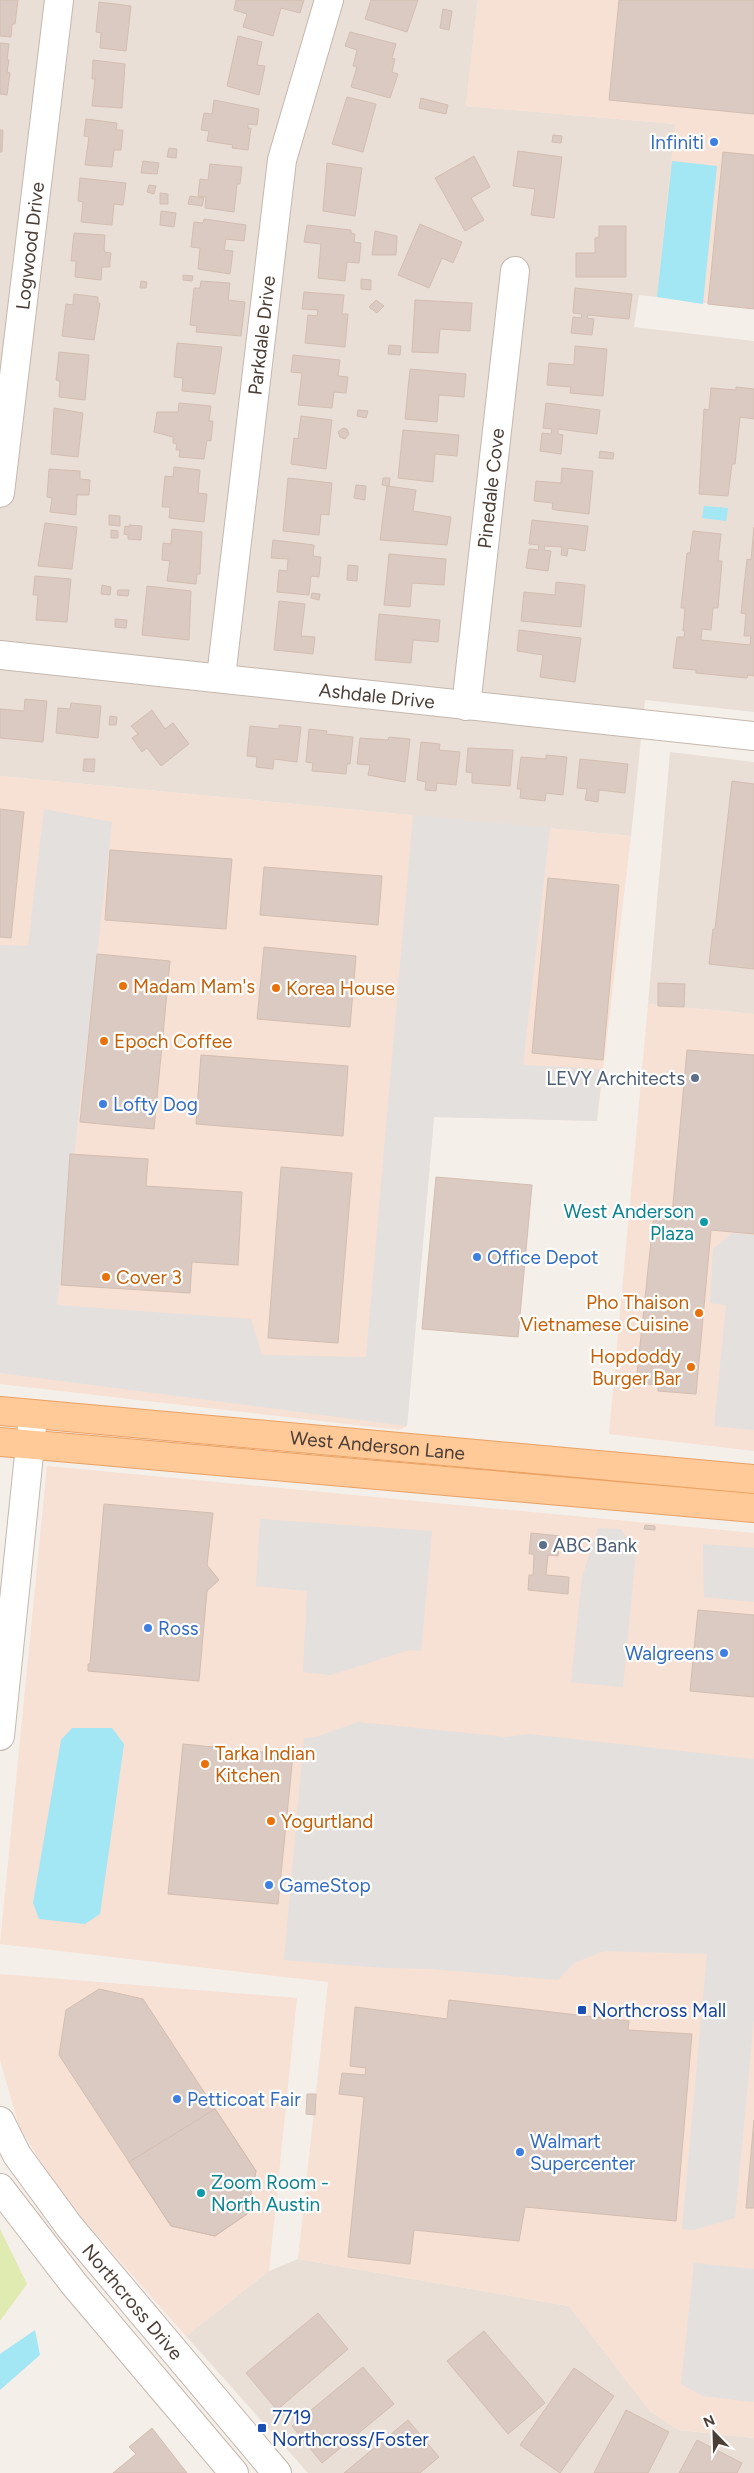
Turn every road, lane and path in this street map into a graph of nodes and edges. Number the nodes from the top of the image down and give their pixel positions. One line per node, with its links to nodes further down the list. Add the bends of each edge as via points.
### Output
1 (60, 0): 4 (street, Logwood Drive)
2 (328, 0): 6 (street, Parkdale Drive, via 282,160)
3 (515, 271): 7 (street, Pinedale Cove)
4 (0, 493)
5 (0, 655): 6 (street, Ashdale Drive)
6 (221, 677): 7 (street, Ashdale Drive)
7 (466, 706): 8 (street, Ashdale Drive)
8 (754, 736)
9 (0, 1412): 10 (main road, West Anderson Lane)
10 (33, 1416): 12 (main road, West Anderson Lane); 13 (street)
11 (0, 1442): 13 (main road, West Anderson Lane)
12 (367, 1443): 14 (main road, West Anderson Lane); 15 (main road, via 347,1460 255,1452)
13 (31, 1446): 15 (main road, West Anderson Lane); 19 (street)
14 (487, 1455): 16 (main road, West Anderson Lane); 17 (main road)
15 (223, 1462): 17 (main road, West Anderson Lane)
16 (754, 1479)
17 (486, 1485): 18 (main road, West Anderson Lane)
18 (754, 1508)
19 (2, 1702): 20 (street)
20 (0, 1736)
21 (0, 2121): 23 (street, Northcross Drive, via 37,2184)
22 (0, 2188): 24 (street, Northcross Drive)
23 (99, 2262): 24 (street); 26 (street, Northcross Drive)
24 (74, 2284): 25 (street, Northcross Drive)
25 (234, 2473)
26 (277, 2473)

